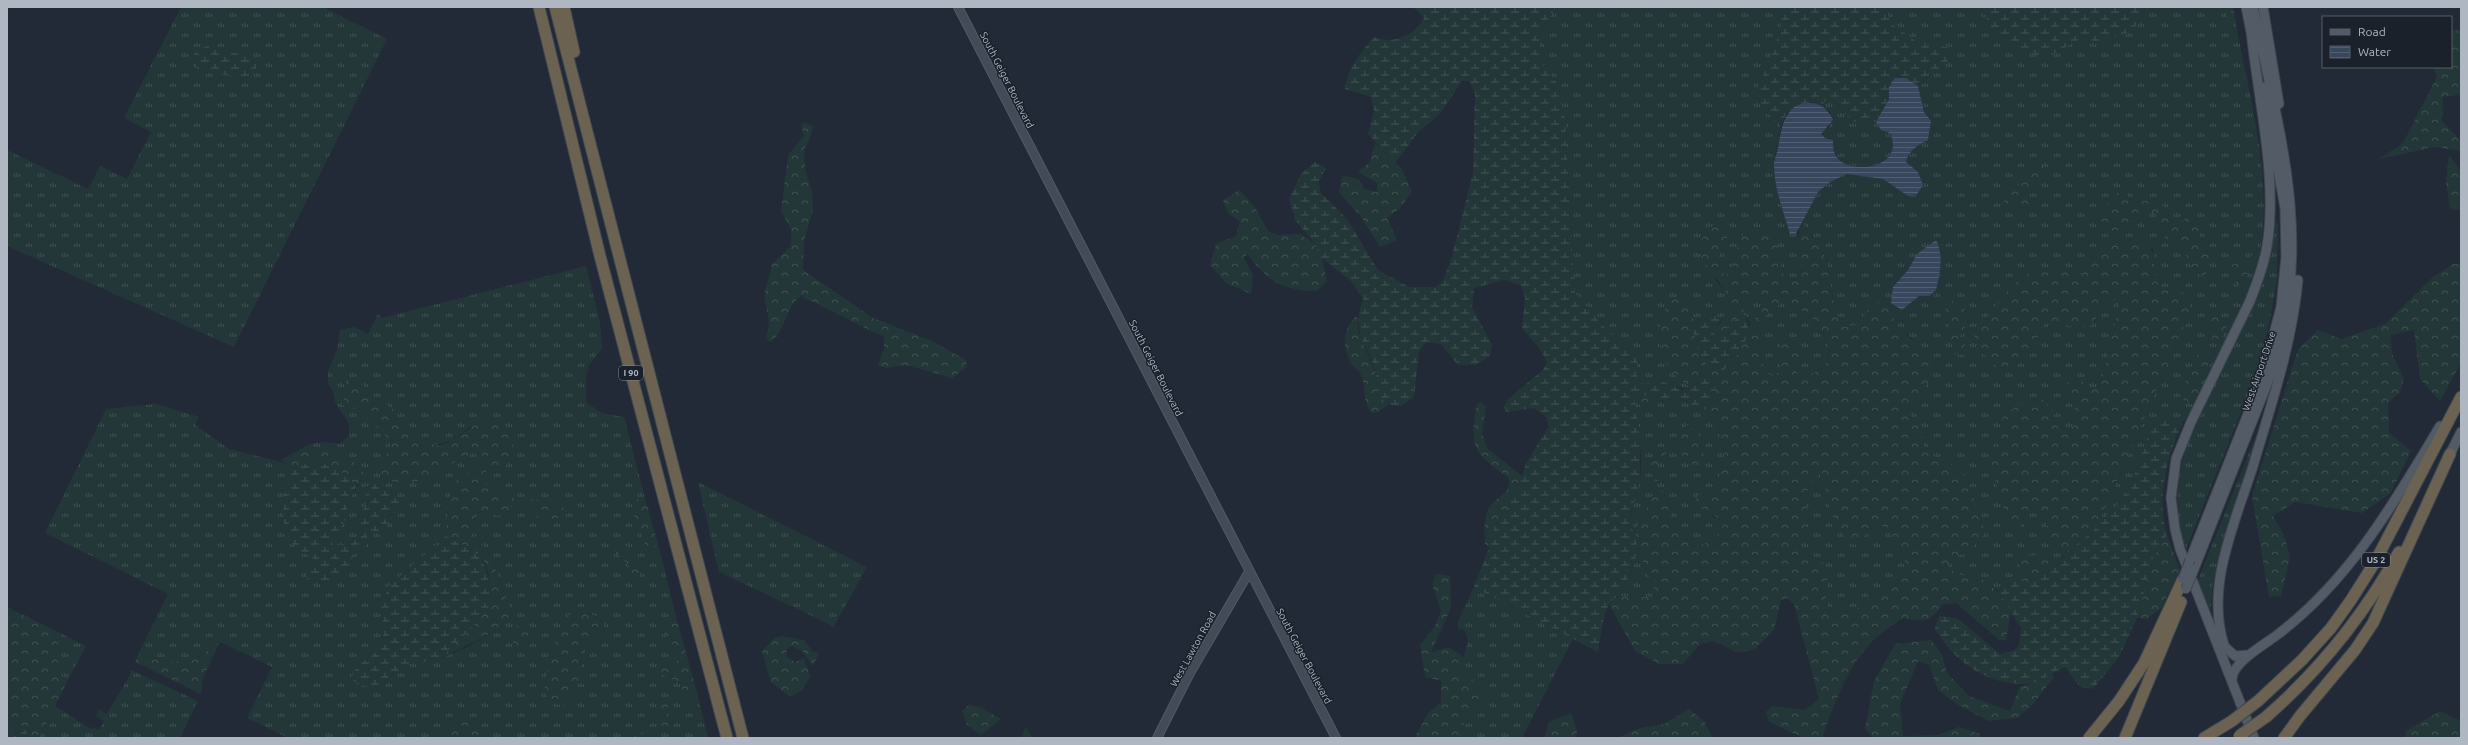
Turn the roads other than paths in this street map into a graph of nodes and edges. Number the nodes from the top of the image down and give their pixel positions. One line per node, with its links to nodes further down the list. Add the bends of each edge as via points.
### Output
1 (539, 7): 22 (highway, I 90, via 600,256)
2 (555, 7): 9 (highway, I 90)
3 (564, 7): 9 (highway, via 577,65)
4 (958, 7): 16 (street, South Geiger Boulevard)
5 (2246, 7): 8 (main road, West Airport Drive)
6 (2253, 7): 10 (main road, West Airport Drive)
7 (2263, 7): 10 (main road, via 2279,103)
8 (2251, 31): 17 (main road, West Airport Drive, bridge, via 2284,198 2287,236 2285,277 2280,318 2266,367 2190,560); 20 (main road, via 2269,176 2270,214 2267,247 2259,280 2250,301 2180,447 2173,473 2171,498 2180,550)
9 (582, 112): 23 (highway, I 90)
10 (2281, 143): 11 (main road, West Airport Drive)
11 (2291, 196): 17 (main road, West Airport Drive, bridge, via 2293,262 2284,332 2264,392 2194,569); 18 (main road, via 2298,245 2295,308 2282,365 2222,568 2218,607)
12 (2461, 393): 19 (main road, via 2355,560 2310,607)
13 (2461, 397): 28 (highway, US 2, bridge, via 2375,562 2331,628 2302,660 2258,700)
14 (2461, 432): 15 (main road, US 2)
15 (2450, 454): 21 (highway, US 2, bridge, via 2401,549 2364,610 2313,673 2266,717); 31 (highway, via 2373,623 2355,650)
16 (1249, 572): 24 (street, West Lawton Road, via 1190,673); 25 (street, South Geiger Boulevard)
17 (2184, 584): 26 (highway, via 2144,663); 27 (highway)
18 (2224, 646): 19 (main road, via 2229,653 2238,656); 20 (main road)
19 (2254, 652): 20 (main road, via 2238,664)
20 (2232, 676): 29 (main road); 30 (main road)
21 (2237, 737)
22 (727, 738)
23 (743, 738)
24 (1157, 738)
25 (1336, 738)
26 (2089, 738)
27 (2125, 738)
28 (2204, 738)
29 (2254, 738)
30 (2258, 738)
31 (2284, 738)

